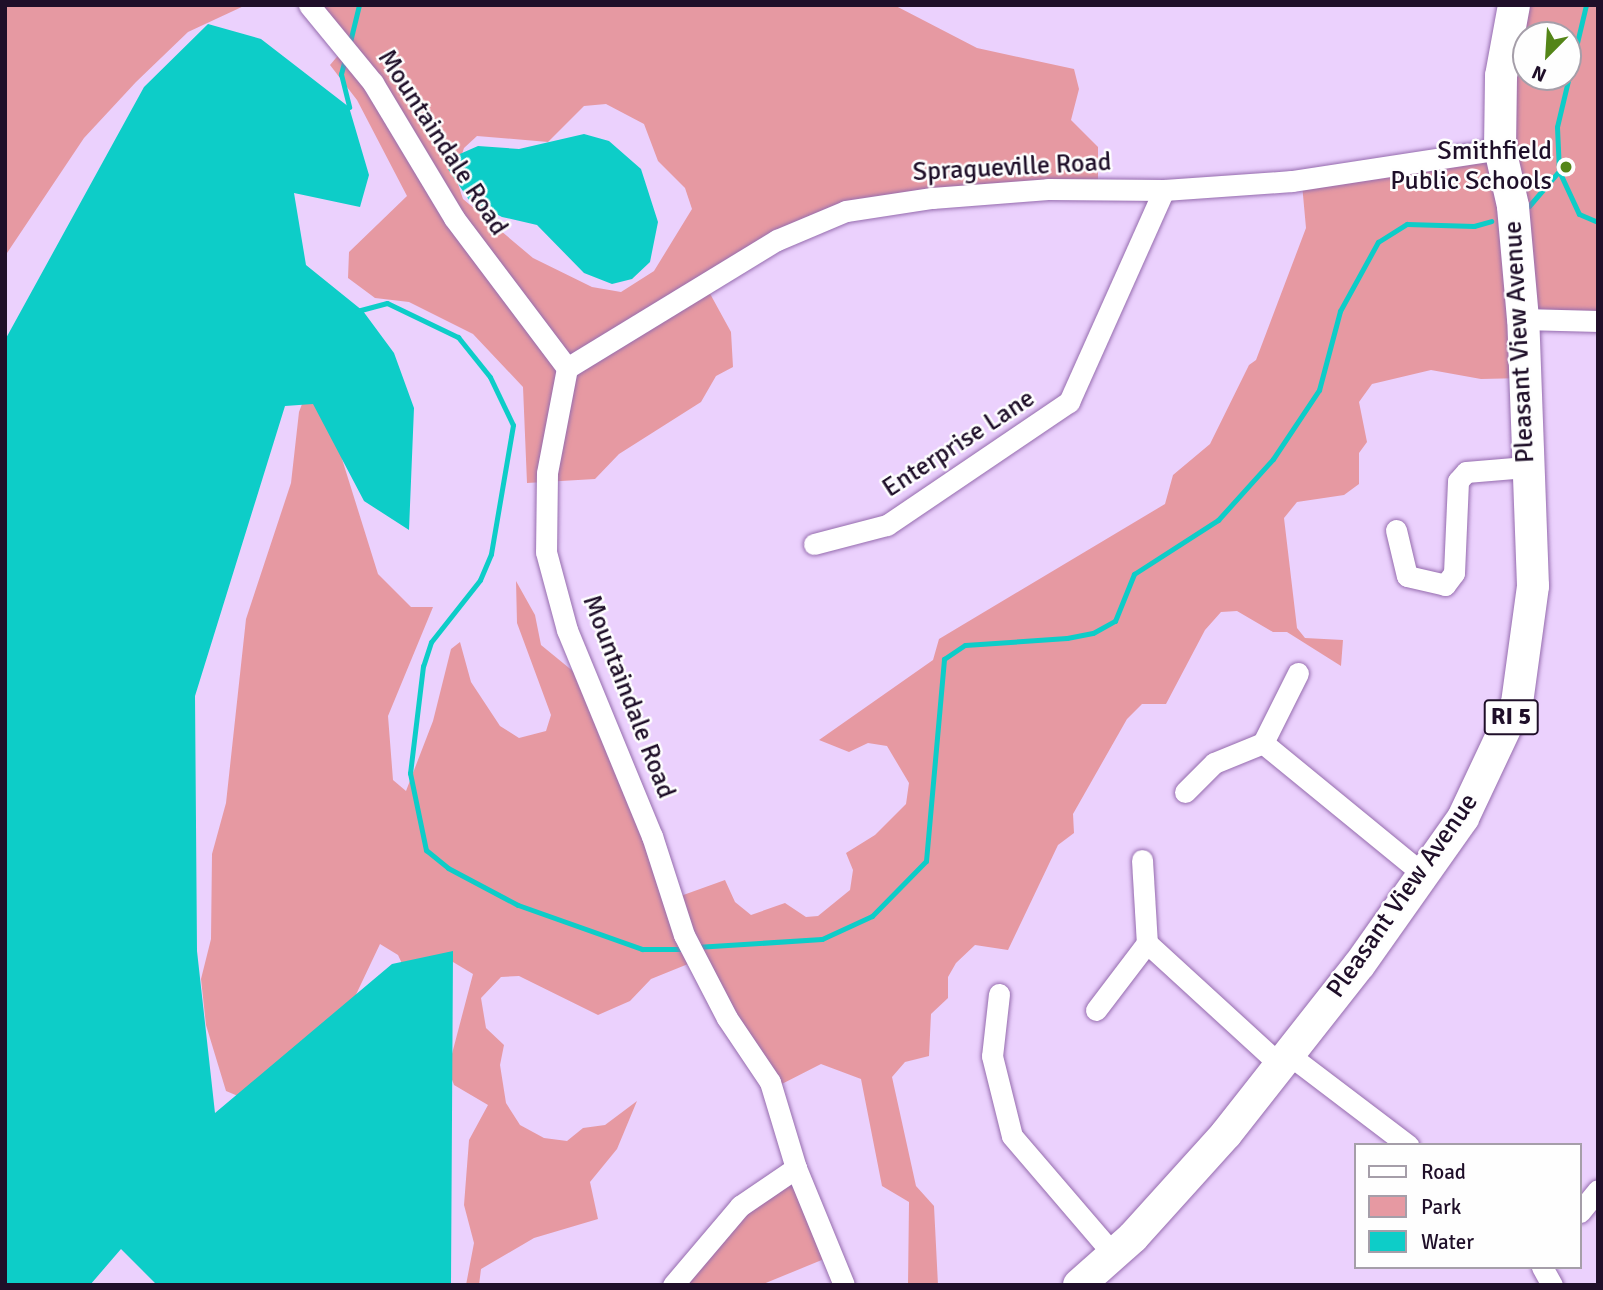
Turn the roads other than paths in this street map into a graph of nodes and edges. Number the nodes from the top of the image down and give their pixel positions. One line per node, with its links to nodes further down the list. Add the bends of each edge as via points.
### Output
1 (309, 5): 7 (street, Mountaindale Road, via 373,83 454,218)
2 (1514, 5): 3 (main road, Pleasant View Avenue / RI 5, via 1501,76)
3 (1500, 149): 4 (street, Spragueville Road, via 1292,181); 5 (main road, Pleasant View Avenue / RI 5, via 1513,206)
4 (1164, 190): 7 (street, Spragueville Road, via 1048,189 932,198 846,211 777,240); 10 (street, Enterprise Lane, via 1069,402 887,526)
5 (1523, 319): 6 (street); 8 (main road, Pleasant View Avenue / RI 5)
6 (1598, 321)
7 (568, 368): 21 (street, Mountaindale Road, via 547,473 546,552 567,630 652,836 684,935 727,1018 771,1082)
8 (1526, 467): 9 (street, via 1466,472 1458,481 1454,573 1445,585 1407,576); 15 (main road, Pleasant View Avenue / RI 5, via 1533,586 1517,703 1463,818)
9 (1396, 530)
10 (814, 544)
11 (1298, 673): 12 (street)
12 (1263, 743): 13 (street, via 1214,763); 15 (street)
13 (1185, 792)
14 (1142, 860): 16 (street)
15 (1423, 874): 19 (main road, Pleasant View Avenue / RI 5)
16 (1147, 943): 18 (street); 19 (street)
17 (999, 994): 24 (street, via 992,1056 1012,1136)
18 (1096, 1010)
19 (1284, 1059): 20 (street); 24 (main road, Pleasant View Avenue / RI 5, via 1227,1134)
20 (1405, 1143)
21 (796, 1168): 26 (street, via 740,1206); 27 (street, Mountaindale Road)
22 (1598, 1190): 23 (street)
23 (1582, 1210)
24 (1113, 1254): 28 (main road, Pleasant View Avenue / RI 5)
25 (1543, 1269): 29 (street)
26 (673, 1285)
27 (844, 1285)
28 (1079, 1285)
29 (1552, 1285)

